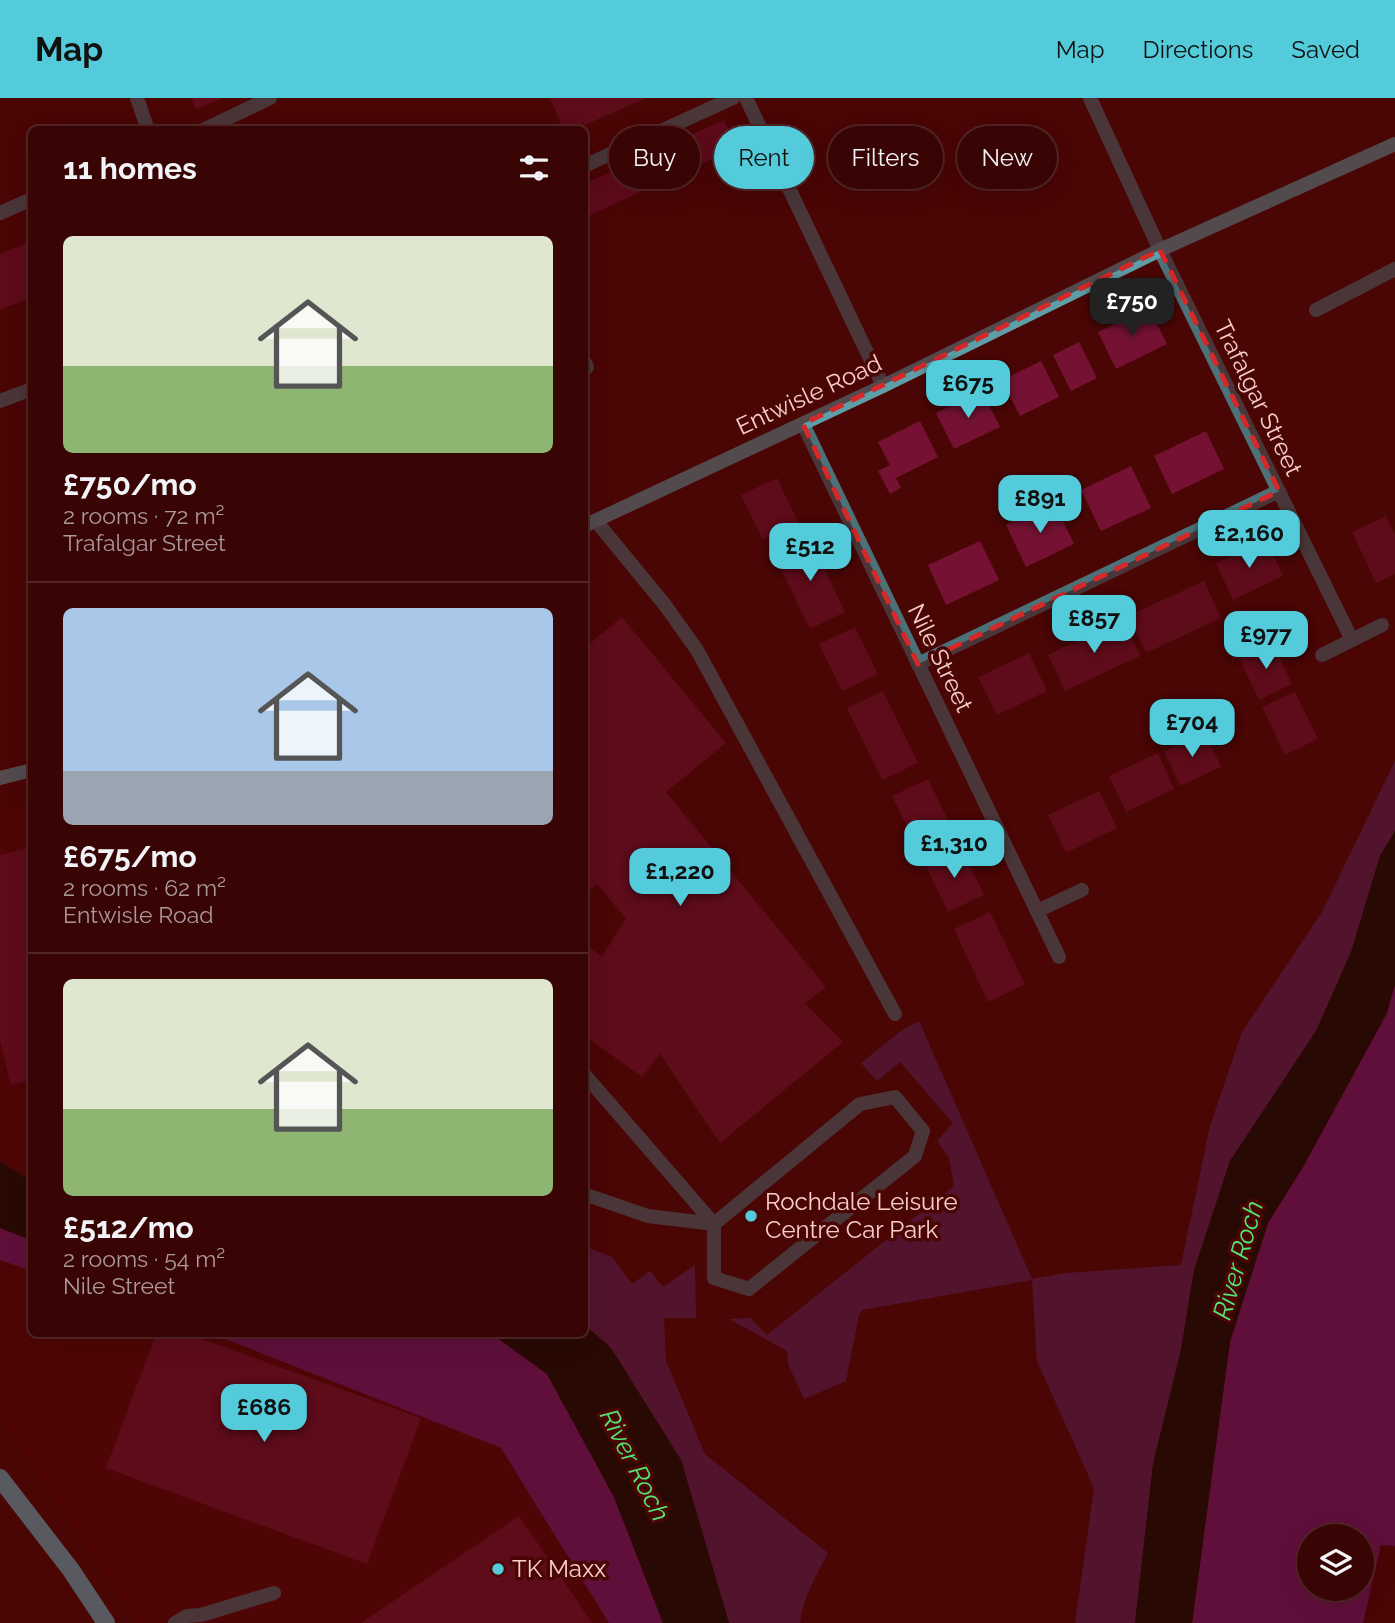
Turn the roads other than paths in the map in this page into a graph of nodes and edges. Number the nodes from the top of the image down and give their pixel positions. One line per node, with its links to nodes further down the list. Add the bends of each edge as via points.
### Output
1 (137, 98): 7 (street)
2 (271, 98): 8 (street)
3 (733, 98): 6 (street)
4 (746, 98): 16 (street)
5 (1090, 98): 13 (street, Trafalgar Street)
6 (702, 104): 10 (street)
7 (147, 126)
8 (212, 126)
9 (1395, 144): 13 (main road, Entwisle Road)
10 (588, 164)
11 (28, 201): 12 (street)
12 (0, 214)
13 (1160, 250): 16 (main road, Entwisle Road); 20 (street, Trafalgar Street)
14 (1395, 269): 15 (street)
15 (1316, 310)
16 (883, 386): 19 (main road, Entwisle Road)
17 (28, 390): 18 (street)
18 (0, 401)
19 (803, 424): 21 (main road, Entwisle Road); 25 (street, Nile Street)
20 (1279, 491): 23 (street, Trafalgar Street); 25 (street)
21 (590, 523): 31 (street, via 665,605 697,650)
22 (1382, 625): 23 (street)
23 (1352, 640): 24 (street)
24 (1322, 655)
25 (918, 664): 29 (street, Nile Street)
26 (28, 771): 27 (main road)
27 (0, 778)
28 (1082, 890): 29 (street)
29 (1037, 911): 30 (street, Nile Street)
30 (1059, 957)
31 (895, 1014)
32 (588, 1079): 34 (street)
33 (588, 1195): 34 (street, via 648,1216)
34 (714, 1224): 34 (street, via 860,1104 895,1097 923,1131 915,1157 748,1289 714,1278)
35 (0, 1479): 37 (main road)
36 (274, 1593): 38 (street)
37 (106, 1623)
38 (175, 1623)

